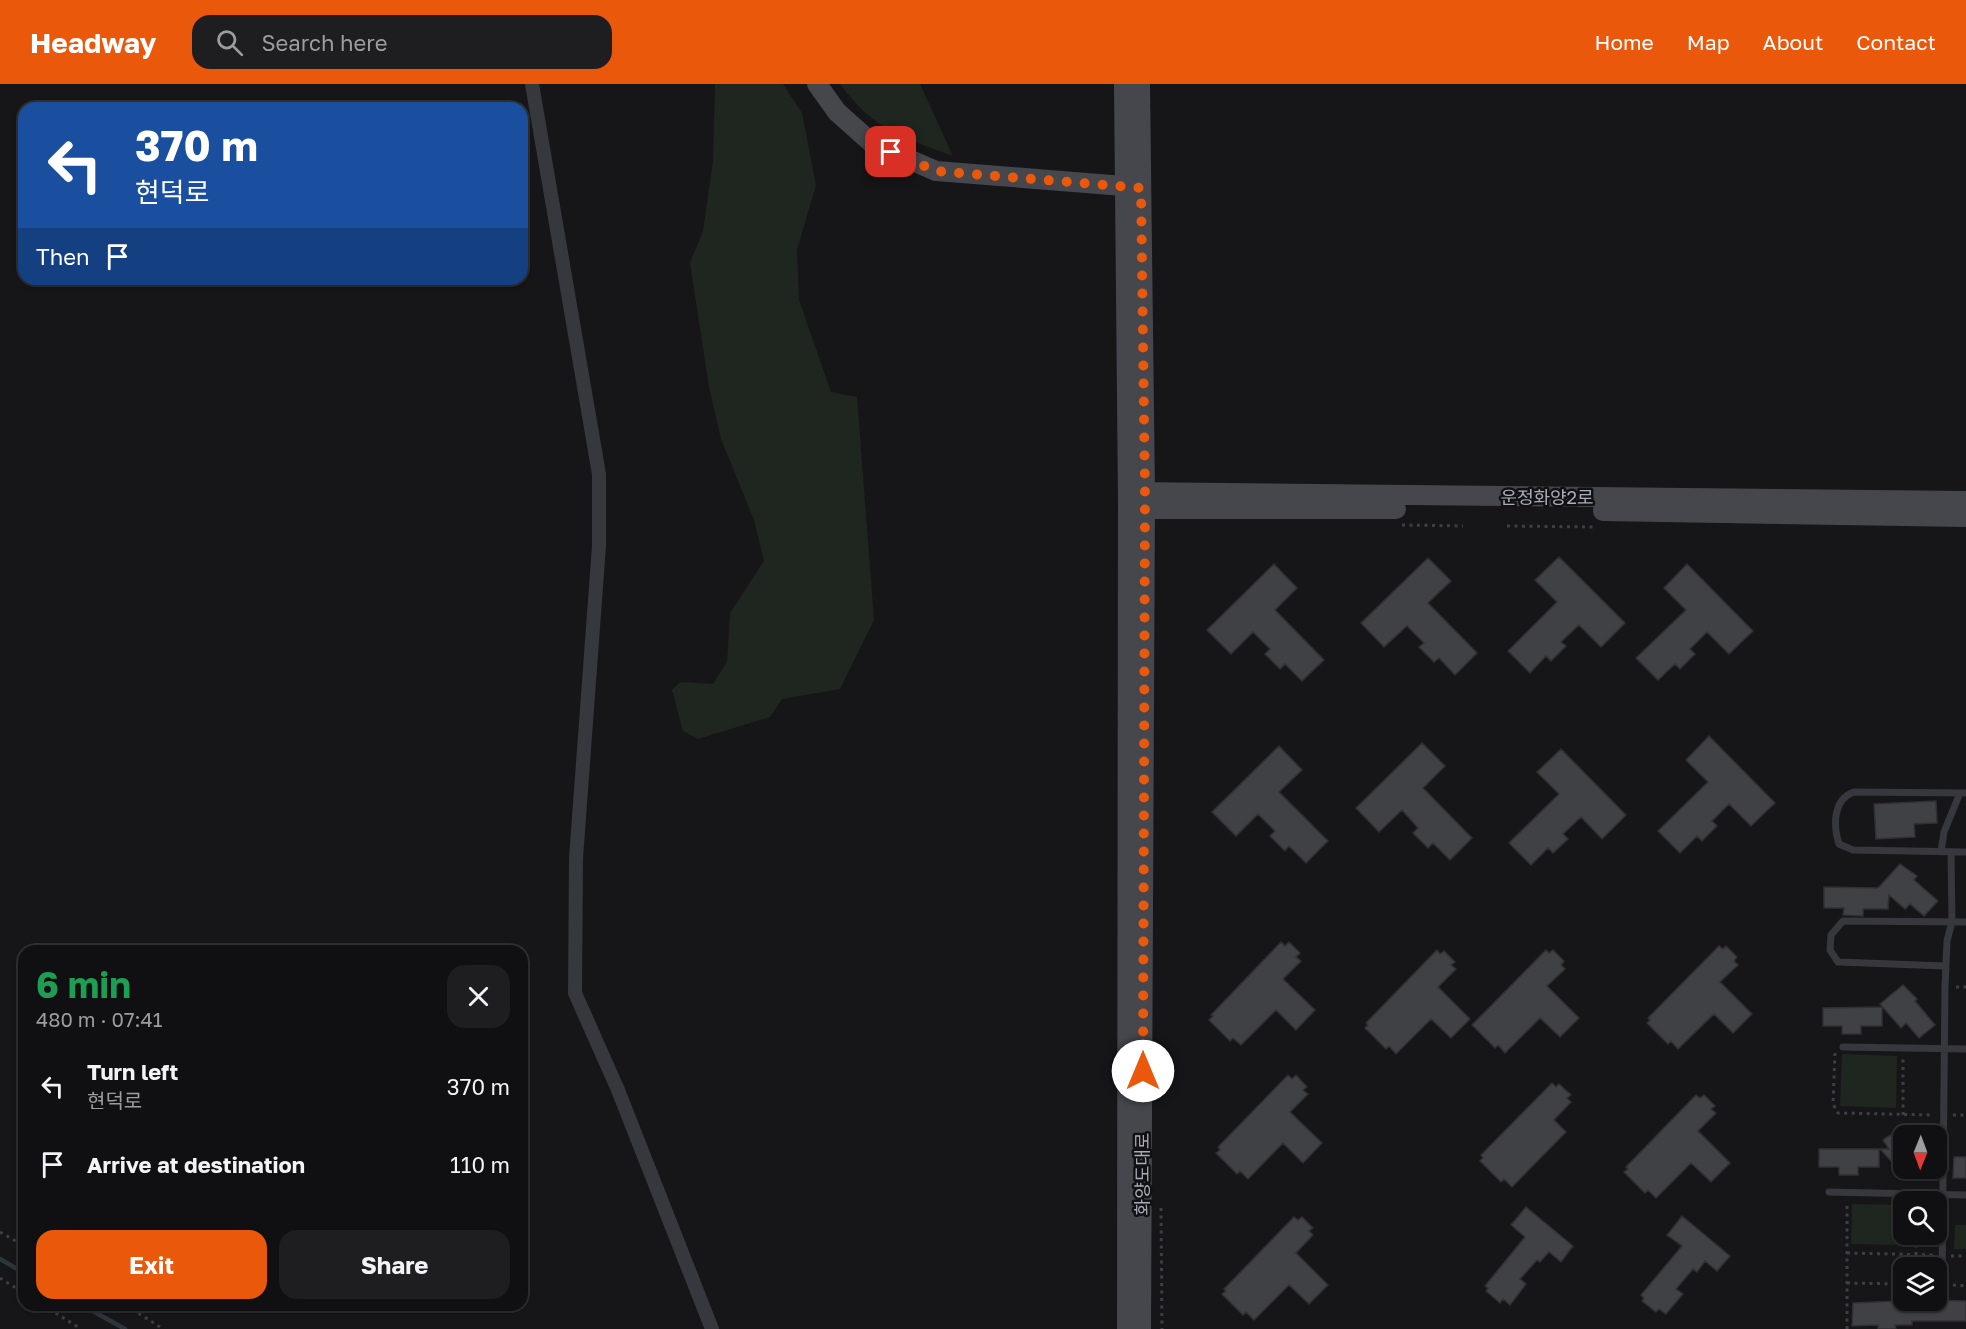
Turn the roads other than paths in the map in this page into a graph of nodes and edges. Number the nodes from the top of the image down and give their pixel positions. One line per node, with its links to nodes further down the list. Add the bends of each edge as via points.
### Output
1 (532, 84): 24 (street, via 599,474 599,546 576,858 576,993)
2 (817, 84): 5 (main road, via 837,112 873,144 936,171)
3 (1124, 84): 5 (main road, 화양도대로)
4 (1140, 84): 5 (main road, 화양도대로)
5 (1133, 187): 6 (main road, 화양도대로)
6 (1136, 501): 7 (main road, 운정화양2로); 8 (main road, 운정화양2로); 25 (main road, 화양도대로); 26 (main road, 화양도대로)
7 (1966, 501)
8 (1966, 517)
9 (1963, 793): 10 (lane, via 1948,820); 10 (lane, via 1854,792 1845,795 1837,808 1837,835 1839,844 1846,849)
10 (1941, 852): 11 (lane)
11 (1951, 852): 12 (lane); 13 (lane)
12 (1966, 852)
13 (1952, 922): 14 (lane); 15 (lane); 15 (lane, via 1843,921 1831,935 1830,950 1838,962)
14 (1966, 922)
15 (1946, 966): 17 (lane)
16 (1843, 1047): 17 (lane)
17 (1945, 1049): 18 (lane); 19 (lane)
18 (1966, 1049)
19 (1944, 1191)
20 (1829, 1192): 21 (lane)
21 (1893, 1194)
22 (1947, 1195): 23 (lane)
23 (1966, 1196)
24 (712, 1329)
25 (1127, 1329)
26 (1142, 1329)

